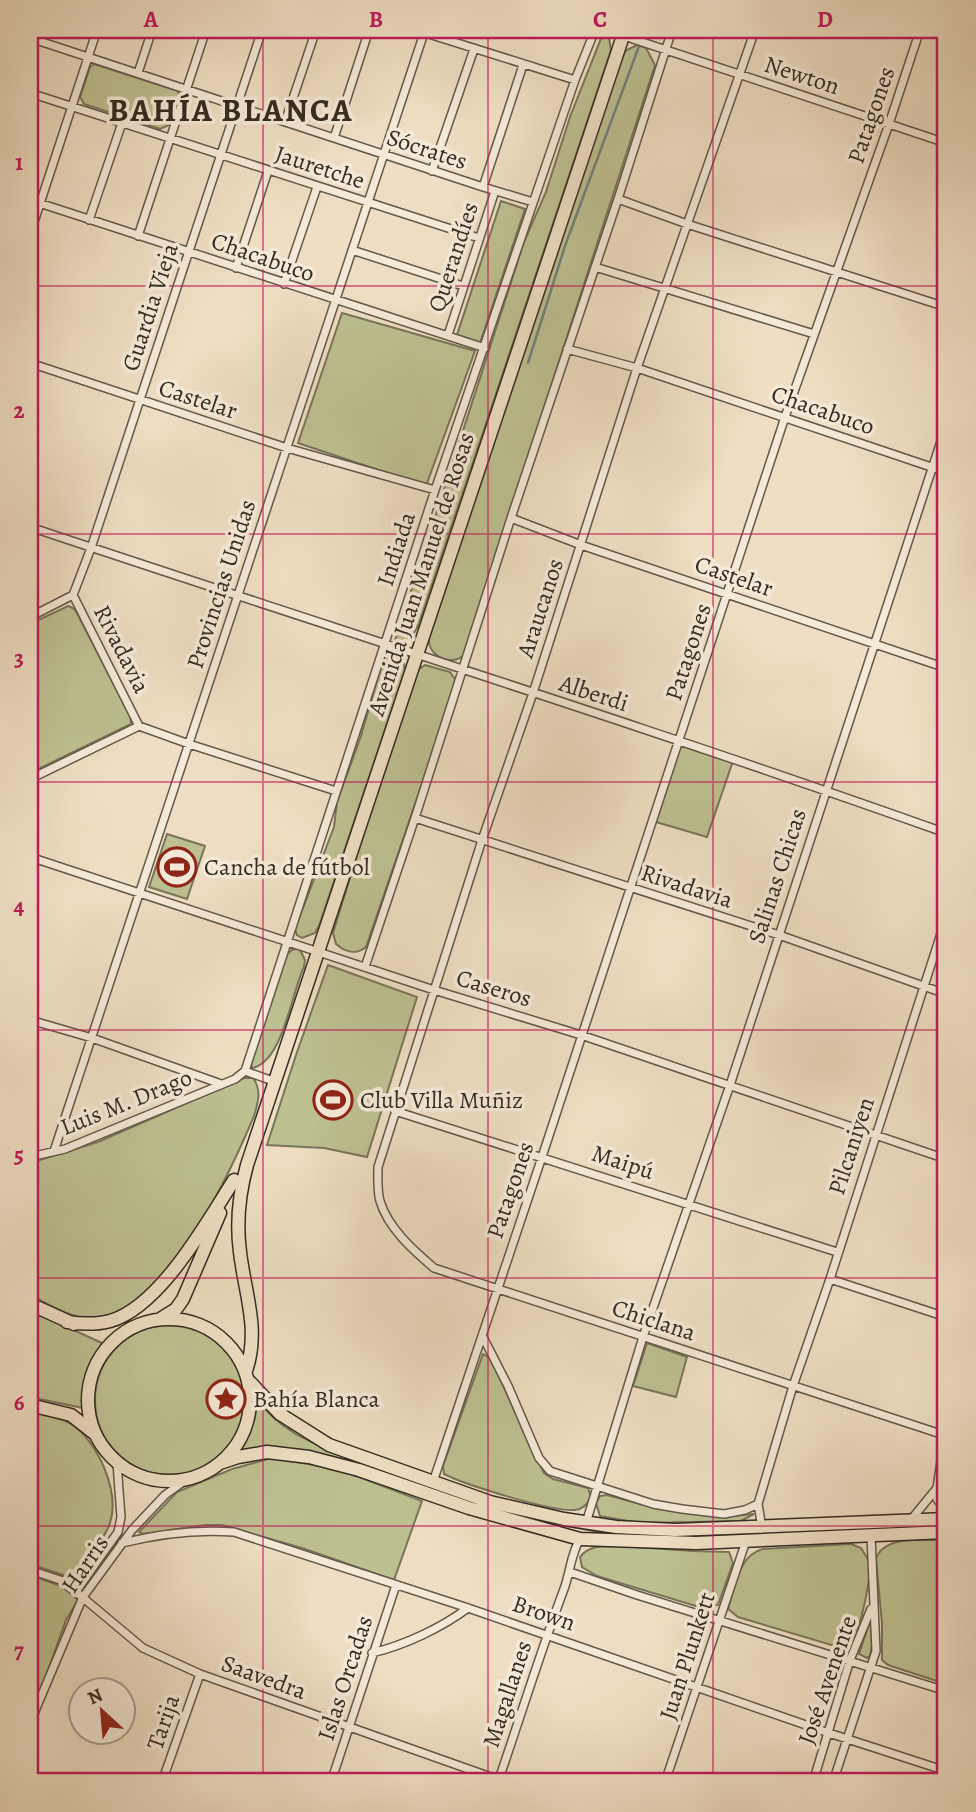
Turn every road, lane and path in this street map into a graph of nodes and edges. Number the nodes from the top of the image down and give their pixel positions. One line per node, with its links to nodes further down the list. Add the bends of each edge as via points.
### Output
1 (43, 30): 17 (street)
2 (97, 30): 20 (street)
3 (152, 30): 22 (street)
4 (206, 30): 25 (street)
5 (262, 30): 28 (street, Guardia Vieja)
6 (316, 30): 29 (street)
7 (369, 30): 33 (street)
8 (416, 30): 14 (street)
9 (595, 30): 24 (street, Indiada)
10 (606, 30): 15 (street, Newton)
11 (672, 30): 18 (street)
12 (755, 30): 23 (street, Araucanos)
13 (920, 30): 31 (street, Patagones)
14 (425, 31): 19 (street); 36 (street, Provincias Unidas)
15 (624, 32): 18 (street, Newton); 85 (main road, Avenida Juan Manuel de Rosas)
16 (30, 38): 17 (street, Sócrates)
17 (39, 41): 20 (street, Sócrates)
18 (666, 48): 23 (street, Newton); 42 (street)
19 (474, 49): 21 (street); 38 (street)
20 (88, 57): 22 (street, Sócrates); 27 (street)
21 (523, 65): 24 (street); 40 (street, Querandíes)
22 (138, 73): 25 (street, Sócrates)
23 (740, 75): 31 (street, Newton); 48 (street, Araucanos)
24 (575, 80): 44 (street, Indiada)
25 (186, 89): 28 (street, Sócrates); 32 (street)
26 (30, 93): 27 (street, Jauretche)
27 (72, 106): 30 (street, Jauretche); 45 (street)
28 (237, 106): 29 (street, Sócrates); 35 (street, Guardia Vieja)
29 (285, 122): 33 (street, Sócrates)
30 (122, 123): 32 (street, Jauretche); 47 (street)
31 (889, 124): 34 (street, Newton); 56 (street, Patagones)
32 (170, 138): 35 (street, Jauretche); 50 (street)
33 (334, 138): 36 (street, Sócrates)
34 (946, 143)
35 (220, 155): 37 (street, Jauretche); 53 (street, Guardia Vieja)
36 (384, 155): 38 (street, Sócrates); 46 (street, Provincias Unidas)
37 (268, 170): 39 (street, Jauretche); 55 (street)
38 (432, 170): 40 (street, Sócrates)
39 (317, 187): 46 (street, Jauretche); 57 (street)
40 (482, 187): 41 (street, Sócrates)
41 (495, 191): 44 (street, Sócrates); 51 (street, Querandíes)
42 (618, 199): 48 (street); 54 (street)
43 (30, 200): 45 (street, Chacabuco)
44 (533, 202): 64 (street, Indiada)
45 (40, 203): 47 (street, Chacabuco); 49 (street)
46 (368, 203): 51 (street, Jauretche); 52 (street, Provincias Unidas)
47 (89, 220): 50 (street, Chacabuco)
48 (687, 224): 56 (street); 59 (street, Araucanos)
49 (30, 234)
50 (138, 236): 53 (street, Chacabuco)
51 (480, 238): 58 (street, Querandíes)
52 (352, 250): 58 (street); 60 (street, Provincias Unidas)
53 (188, 252): 55 (street, Chacabuco); 68 (street, Guardia Vieja)
54 (595, 267): 59 (street); 65 (street)
55 (236, 268): 57 (street, Chacabuco)
56 (835, 272): 61 (street); 62 (street, Patagones)
57 (285, 284): 60 (street, Chacabuco)
58 (463, 286): 63 (street, Querandíes)
59 (665, 288): 62 (street); 67 (street, Araucanos)
60 (335, 301): 63 (street, Chacabuco); 71 (street, Provincias Unidas)
61 (946, 307)
62 (814, 334): 69 (street, Patagones)
63 (448, 335): 64 (street, Chacabuco)
64 (485, 348): 74 (street, Indiada)
65 (567, 349): 67 (street, Chacabuco); 75 (street)
66 (30, 363): 68 (street, Castelar)
67 (638, 368): 69 (street, Chacabuco); 77 (street, Araucanos)
68 (139, 400): 71 (street, Castelar); 78 (street, Guardia Vieja)
69 (785, 417): 72 (street, Chacabuco); 79 (street, Patagones)
70 (946, 426): 72 (street, Salinas Chicas)
71 (287, 449): 74 (street, Castelar); 81 (street, Provincias Unidas)
72 (932, 468): 73 (street, Chacabuco); 84 (street, Salinas Chicas)
73 (946, 472)
74 (435, 490): 83 (street, Indiada)
75 (511, 518): 77 (street, Castelar); 87 (street)
76 (30, 527): 78 (street, Alberdi)
77 (581, 545): 79 (street, Castelar); 88 (street, Araucanos)
78 (91, 548): 80 (street, Guardia Vieja); 81 (street, Alberdi)
79 (727, 594): 84 (street, Castelar); 90 (street, Patagones)
80 (73, 595): 82 (street, Rivadavia); 89 (street, Rivadavia)
81 (238, 596): 83 (street, Alberdi); 91 (street, Provincias Unidas)
82 (30, 617)
83 (386, 643): 85 (street, Alberdi); 94 (street, Indiada)
84 (874, 645): 86 (street, Castelar); 93 (street, Salinas Chicas)
85 (416, 654): 87 (street, Alberdi); 104 (main road, Avenida Juan Manuel de Rosas)
86 (946, 668)
87 (464, 669): 88 (street, Alberdi); 95 (street)
88 (533, 693): 90 (street, Alberdi); 97 (street, Araucanos)
89 (139, 726): 91 (street, Rivadavia); 92 (street, Rivadavia)
90 (680, 742): 93 (street, Alberdi); 99 (street, Patagones)
91 (189, 744): 94 (street, Rivadavia); 100 (street, Provincias Unidas)
92 (30, 779)
93 (825, 790): 96 (street, Alberdi); 102 (street, Salinas Chicas)
94 (336, 791): 103 (street, Indiada)
95 (415, 818): 97 (street, Rivadavia); 105 (street)
96 (946, 833)
97 (482, 840): 99 (street, Rivadavia); 107 (street, Araucanos)
98 (30, 857): 100 (street, Caseros)
99 (630, 888): 102 (street, Rivadavia); 110 (street, Patagones)
100 (140, 893): 103 (street, Caseros); 111 (street, Provincias Unidas)
101 (946, 918): 106 (street, Pilcaniyen)
102 (779, 935): 106 (street, Rivadavia); 115 (street, Salinas Chicas)
103 (287, 941): 104 (street, Caseros); 112 (street, Indiada)
104 (317, 951): 105 (street, Caseros); 113 (main road, Avenida Juan Manuel de Rosas)
105 (365, 967): 107 (street, Caseros)
106 (923, 985): 108 (street, Rivadavia); 118 (street, Pilcaniyen)
107 (434, 989): 110 (street, Caseros); 116 (street, Araucanos)
108 (946, 994)
109 (30, 1020): 111 (street)
110 (581, 1035): 115 (street, Caseros); 121 (street, Patagones)
111 (92, 1038): 114 (street); 119 (street, Provincias Unidas)
112 (244, 1071): 113 (street); 114 (street, Luis M. Drago)
113 (273, 1080): 117 (main road, Avenida Juan Manuel de Rosas)
114 (222, 1084): 119 (street, Luis M. Drago)
115 (730, 1085): 118 (street, Caseros); 125 (street, Salinas Chicas)
116 (395, 1111): 121 (street, Maipú); 124 (street, Araucanos, via 378,1167)
117 (257, 1131): 123 (main road, Avenida Juan Manuel de Rosas); 136 (main road, Avenida Juan Manuel de Rosas, via 243,1178 238,1220 253,1338)
118 (875, 1134): 122 (street, Caseros); 126 (street, Pilcaniyen)
119 (54, 1151): 120 (street, Luis M. Drago)
120 (31, 1155)
121 (542, 1157): 125 (street, Maipú); 128 (street, Patagones)
122 (946, 1159)
123 (234, 1180): 131 (main road, Avenida Juan Manuel de Rosas, via 183,1299 171,1313); 132 (main road, via 183,1258 139,1305 103,1323)
124 (380, 1202): 128 (street, Chiclana, via 406,1242 434,1268)
125 (689, 1204): 126 (street, Maipú); 135 (street, Salinas Chicas)
126 (837, 1252): 127 (street, Pilcaniyen)
127 (830, 1279): 130 (street); 137 (street, Pilcaniyen)
128 (497, 1288): 134 (street); 135 (street, Chiclana)
129 (30, 1304): 132 (main road)
130 (946, 1317)
131 (156, 1320): 133 (main road); 136 (main road, via 193,1322 210,1330 237,1355)
132 (67, 1322): 133 (main road, via 105,1331)
133 (138, 1325): 140 (main road, via 108,1346 94,1370 88,1397)
134 (482, 1337): 144 (street); 146 (street, via 545,1466)
135 (643, 1338): 137 (street, Chiclana); 146 (street)
136 (247, 1376): 142 (main road, via 249,1417 243,1434); 144 (main road, via 280,1414 316,1438)
137 (793, 1385): 139 (street, Chiclana); 148 (street)
138 (30, 1405): 140 (main road, via 71,1416)
139 (945, 1432): 147 (street)
140 (95, 1433): 141 (main road)
141 (117, 1463): 143 (main road, via 150,1479); 162 (street, Harris, via 118,1532)
142 (220, 1464): 143 (main road); 156 (main road, via 267,1452 309,1457)
143 (187, 1479): 158 (street, Harris, via 164,1495)
144 (432, 1483): 152 (main road, via 512,1508)
145 (946, 1485): 147 (street)
146 (598, 1487): 148 (street, via 699,1512 724,1514); 152 (street)
147 (937, 1488): 149 (street, via 937,1499); 151 (street)
148 (758, 1504): 153 (street)
149 (946, 1512)
150 (946, 1519): 151 (main road)
151 (910, 1521): 153 (main road)
152 (586, 1523): 153 (main road, via 675,1530)
153 (762, 1528)
154 (946, 1532): 155 (main road)
155 (871, 1536): 157 (main road); 164 (street)
156 (580, 1539): 157 (main road); 160 (street, Magallanes)
157 (746, 1541): 166 (street, Juan Plunkett)
158 (122, 1543): 161 (street, Brown, via 207,1530 234,1532); 163 (street, Harris)
159 (30, 1570): 162 (street, Saavedra, via 63,1581)
160 (570, 1572): 166 (street); 167 (street, Magallanes)
161 (396, 1585): 165 (street, Brown); 168 (street, Islas Orcadas)
162 (76, 1591): 163 (street, Saavedra)
163 (83, 1597): 171 (street, Saavedra, via 142,1648); 174 (street, Harris)
164 (873, 1606): 169 (street, José Avenente); 170 (street, José Avenente, via 876,1651)
165 (468, 1608): 167 (street, Brown); 168 (street, via 442,1625)
166 (719, 1619): 169 (street); 172 (street, Juan Plunkett)
167 (546, 1636): 172 (street, Brown); 182 (street, Magallanes)
168 (372, 1653): 175 (street, Islas Orcadas)
169 (850, 1660): 170 (street); 177 (street, José Avenente)
170 (871, 1666): 173 (street); 178 (street, José Avenente)
171 (200, 1674): 175 (street, Saavedra); 180 (street, Tarija)
172 (698, 1688): 177 (street, Brown); 183 (street, Juan Plunkett)
173 (946, 1691)
174 (32, 1709): 176 (street, Harris)
175 (349, 1728): 181 (street, Islas Orcadas); 182 (street, Saavedra)
176 (30, 1730)
177 (829, 1733): 178 (street, Brown); 184 (street, José Avenente)
178 (847, 1738): 179 (street, Brown); 185 (street, José Avenente)
179 (946, 1771)
180 (162, 1782)
181 (331, 1782)
182 (501, 1782)
183 (665, 1782)
184 (813, 1782)
185 (833, 1782)

